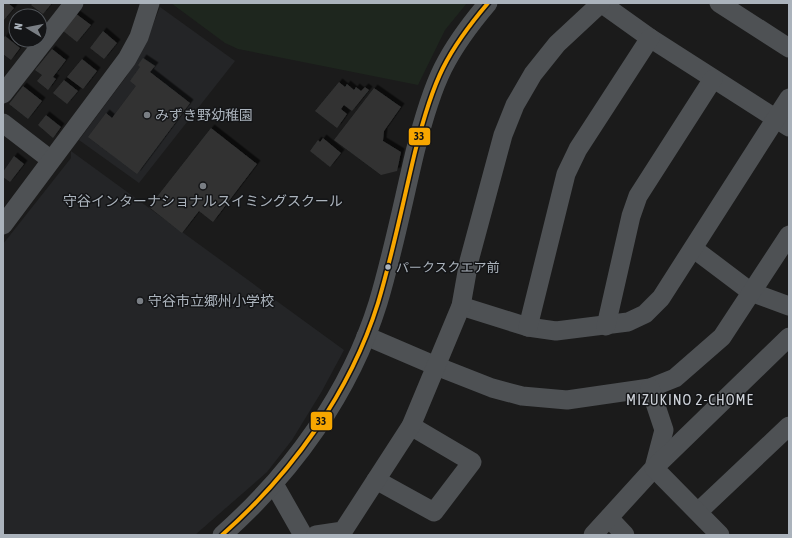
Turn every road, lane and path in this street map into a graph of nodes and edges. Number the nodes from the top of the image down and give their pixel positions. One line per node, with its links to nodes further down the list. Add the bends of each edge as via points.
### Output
1 (74, 3): 9 (street)
2 (150, 3): 13 (street, via 139,37 127,59)
3 (488, 3): 22 (street, via 472,22 443,68 432,94 387,270)
4 (601, 3): 6 (street); 18 (street, via 557,44 533,74 515,105 501,142 469,261)
5 (720, 3): 7 (street)
6 (650, 38): 8 (street); 21 (street, via 578,149 566,174)
7 (789, 48)
8 (713, 79): 12 (street); 20 (street, via 638,196 631,216)
9 (3, 94)
10 (789, 98): 12 (street)
11 (3, 123): 13 (street)
12 (782, 123): 16 (street)
13 (52, 160): 14 (street)
14 (3, 225)
15 (789, 235): 17 (street)
16 (694, 249): 17 (street); 20 (street, via 661,298 645,314 628,322)
17 (751, 292): 19 (street); 25 (street, via 722,337 712,347 675,378)
18 (461, 306): 21 (street); 24 (street)
19 (789, 306)
20 (606, 326): 21 (street, via 556,331)
21 (528, 327)
22 (366, 336): 24 (street); 30 (street, via 355,363 315,430)
23 (789, 337): 28 (street)
24 (436, 366): 25 (street, via 492,388 522,396 567,400); 26 (street)
25 (650, 388): 28 (street, via 664,430)
26 (411, 426): 29 (street); 29 (street, via 472,462 434,512)
27 (789, 426): 31 (street)
28 (654, 468): 31 (street); 32 (street)
29 (376, 480): 35 (street, via 343,531)
30 (274, 484): 33 (street); 34 (street)
31 (698, 512): 38 (street)
32 (609, 518): 36 (street); 37 (street)
33 (222, 535)
34 (303, 535)
35 (316, 535)
36 (593, 535)
37 (626, 535)
38 (720, 535)

